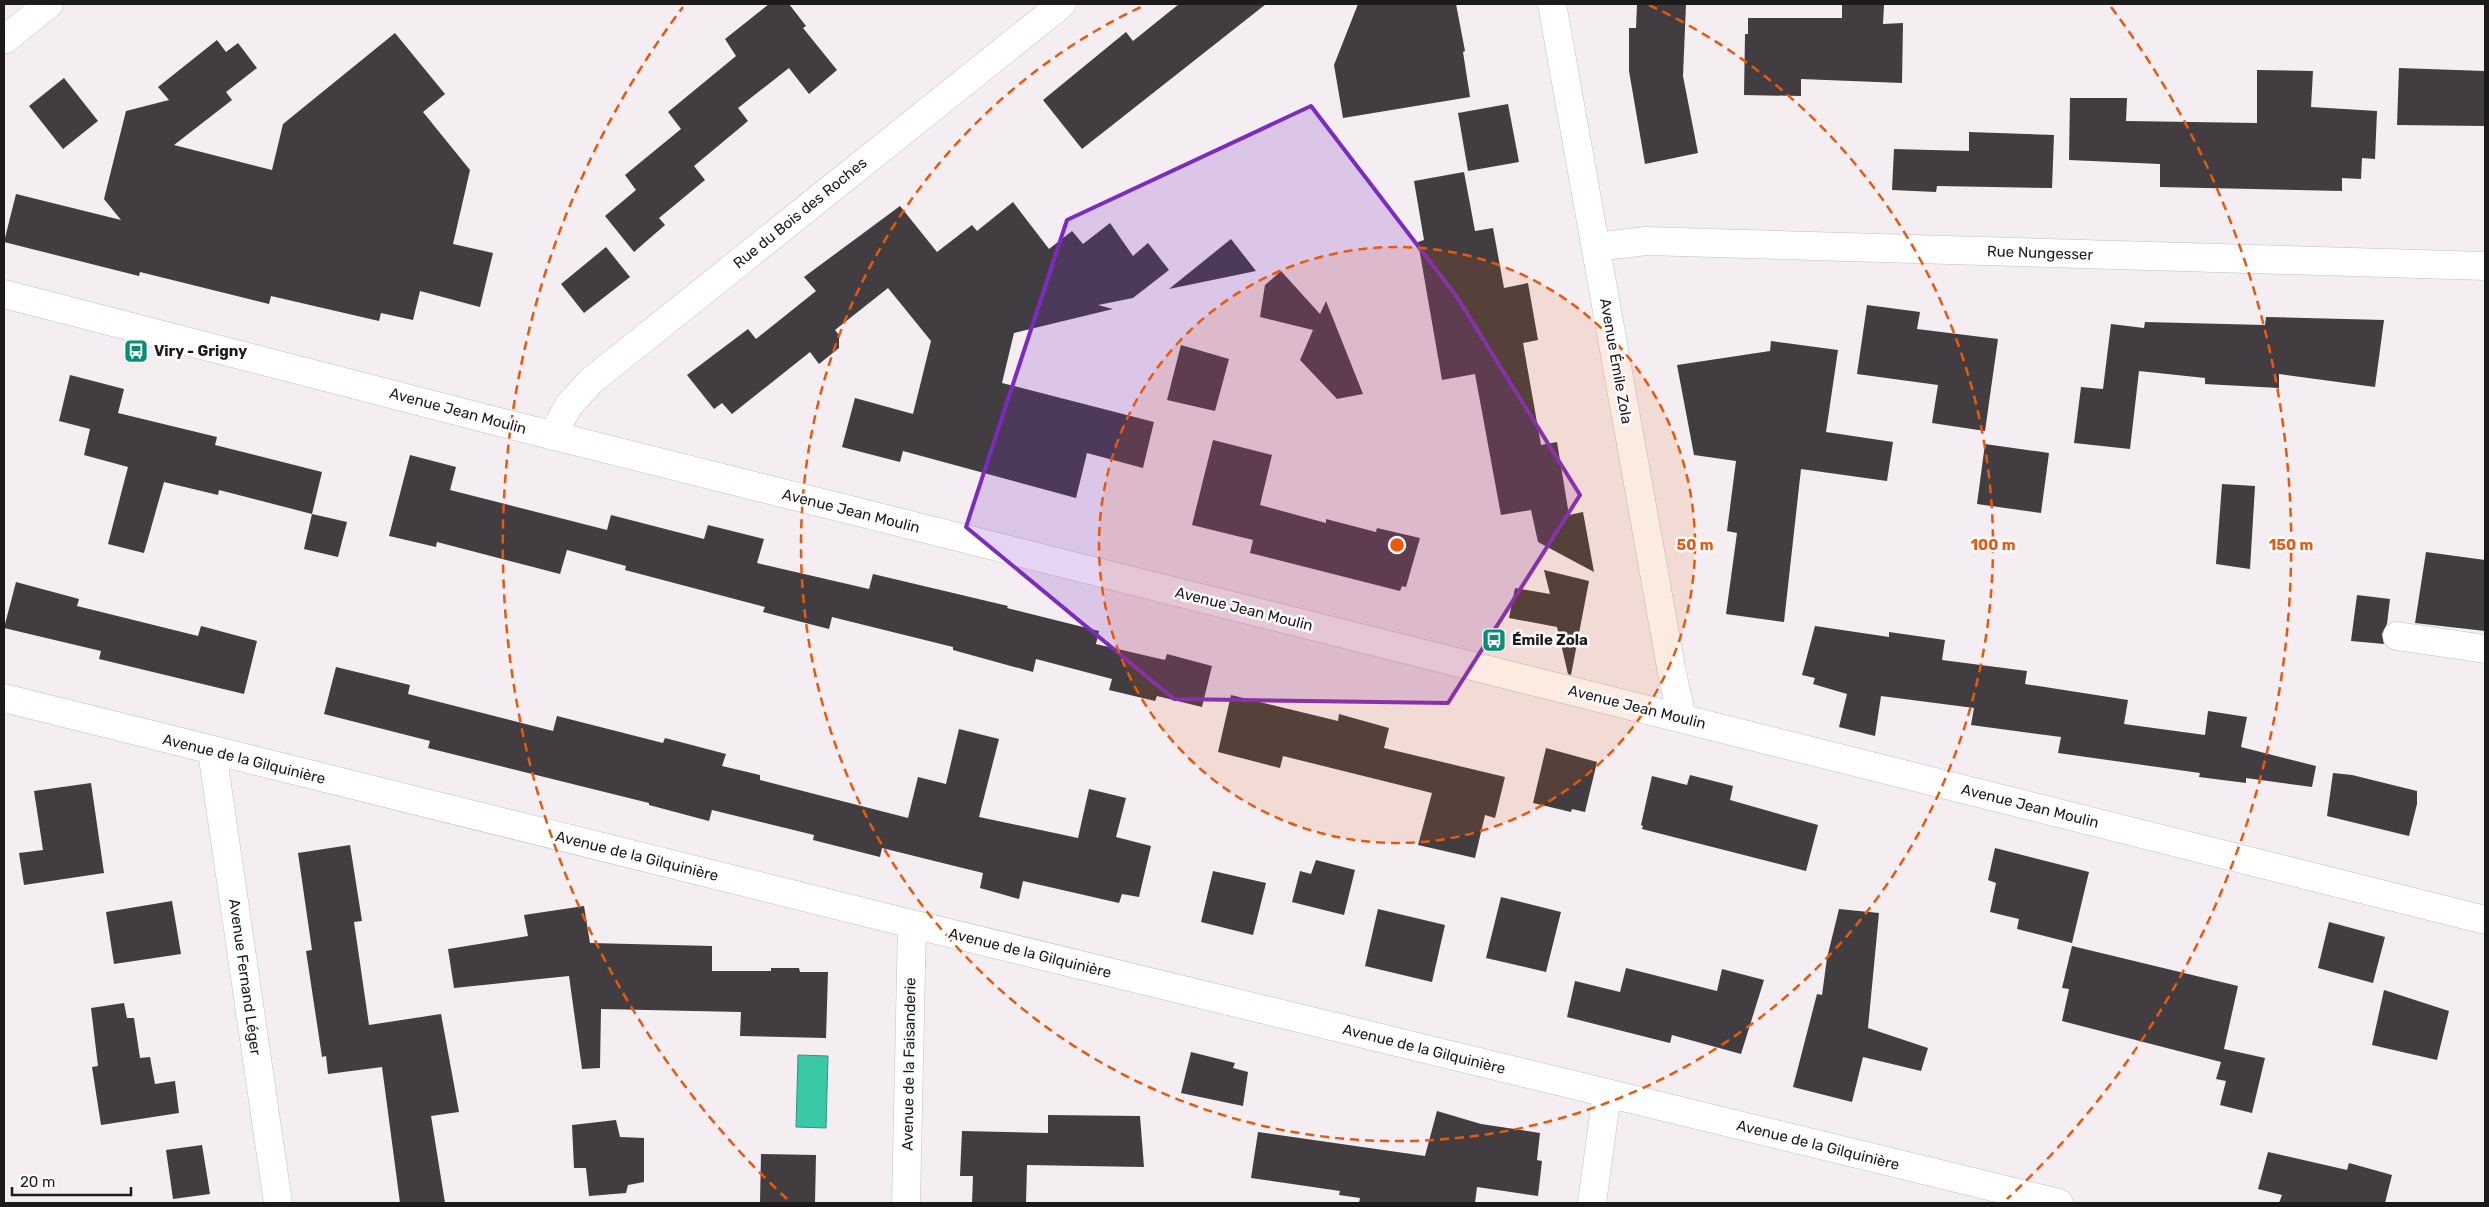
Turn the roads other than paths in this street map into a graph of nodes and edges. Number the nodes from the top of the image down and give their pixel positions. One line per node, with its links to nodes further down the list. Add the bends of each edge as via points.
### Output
1 (49, 4): 4 (street)
2 (1062, 4): 8 (street, Rue du Bois des Roches, via 591,381 569,405)
3 (1552, 4): 5 (street, Avenue Émile Zola)
4 (4, 40)
5 (1596, 247): 6 (street, Rue Nungesser, via 1646,241); 12 (street, Avenue Émile Zola)
6 (2485, 266)
7 (4, 294): 8 (street, Avenue Jean Moulin)
8 (552, 436): 12 (street, Avenue Jean Moulin)
9 (2397, 636): 10 (street)
10 (2485, 649)
11 (4, 698): 13 (street, Avenue de la Gilquinière)
12 (1682, 718): 14 (street, Avenue Jean Moulin)
13 (212, 751): 15 (street, Avenue de la Gilquinière); 17 (street, Avenue Fernand Léger)
14 (2485, 920)
15 (912, 924): 16 (street, Avenue de la Gilquinière); 18 (street, Avenue de la Faisanderie)
16 (1608, 1093): 19 (street); 20 (street, Avenue de la Gilquinière)
17 (278, 1203)
18 (906, 1203)
19 (1592, 1203)
20 (2058, 1203)

